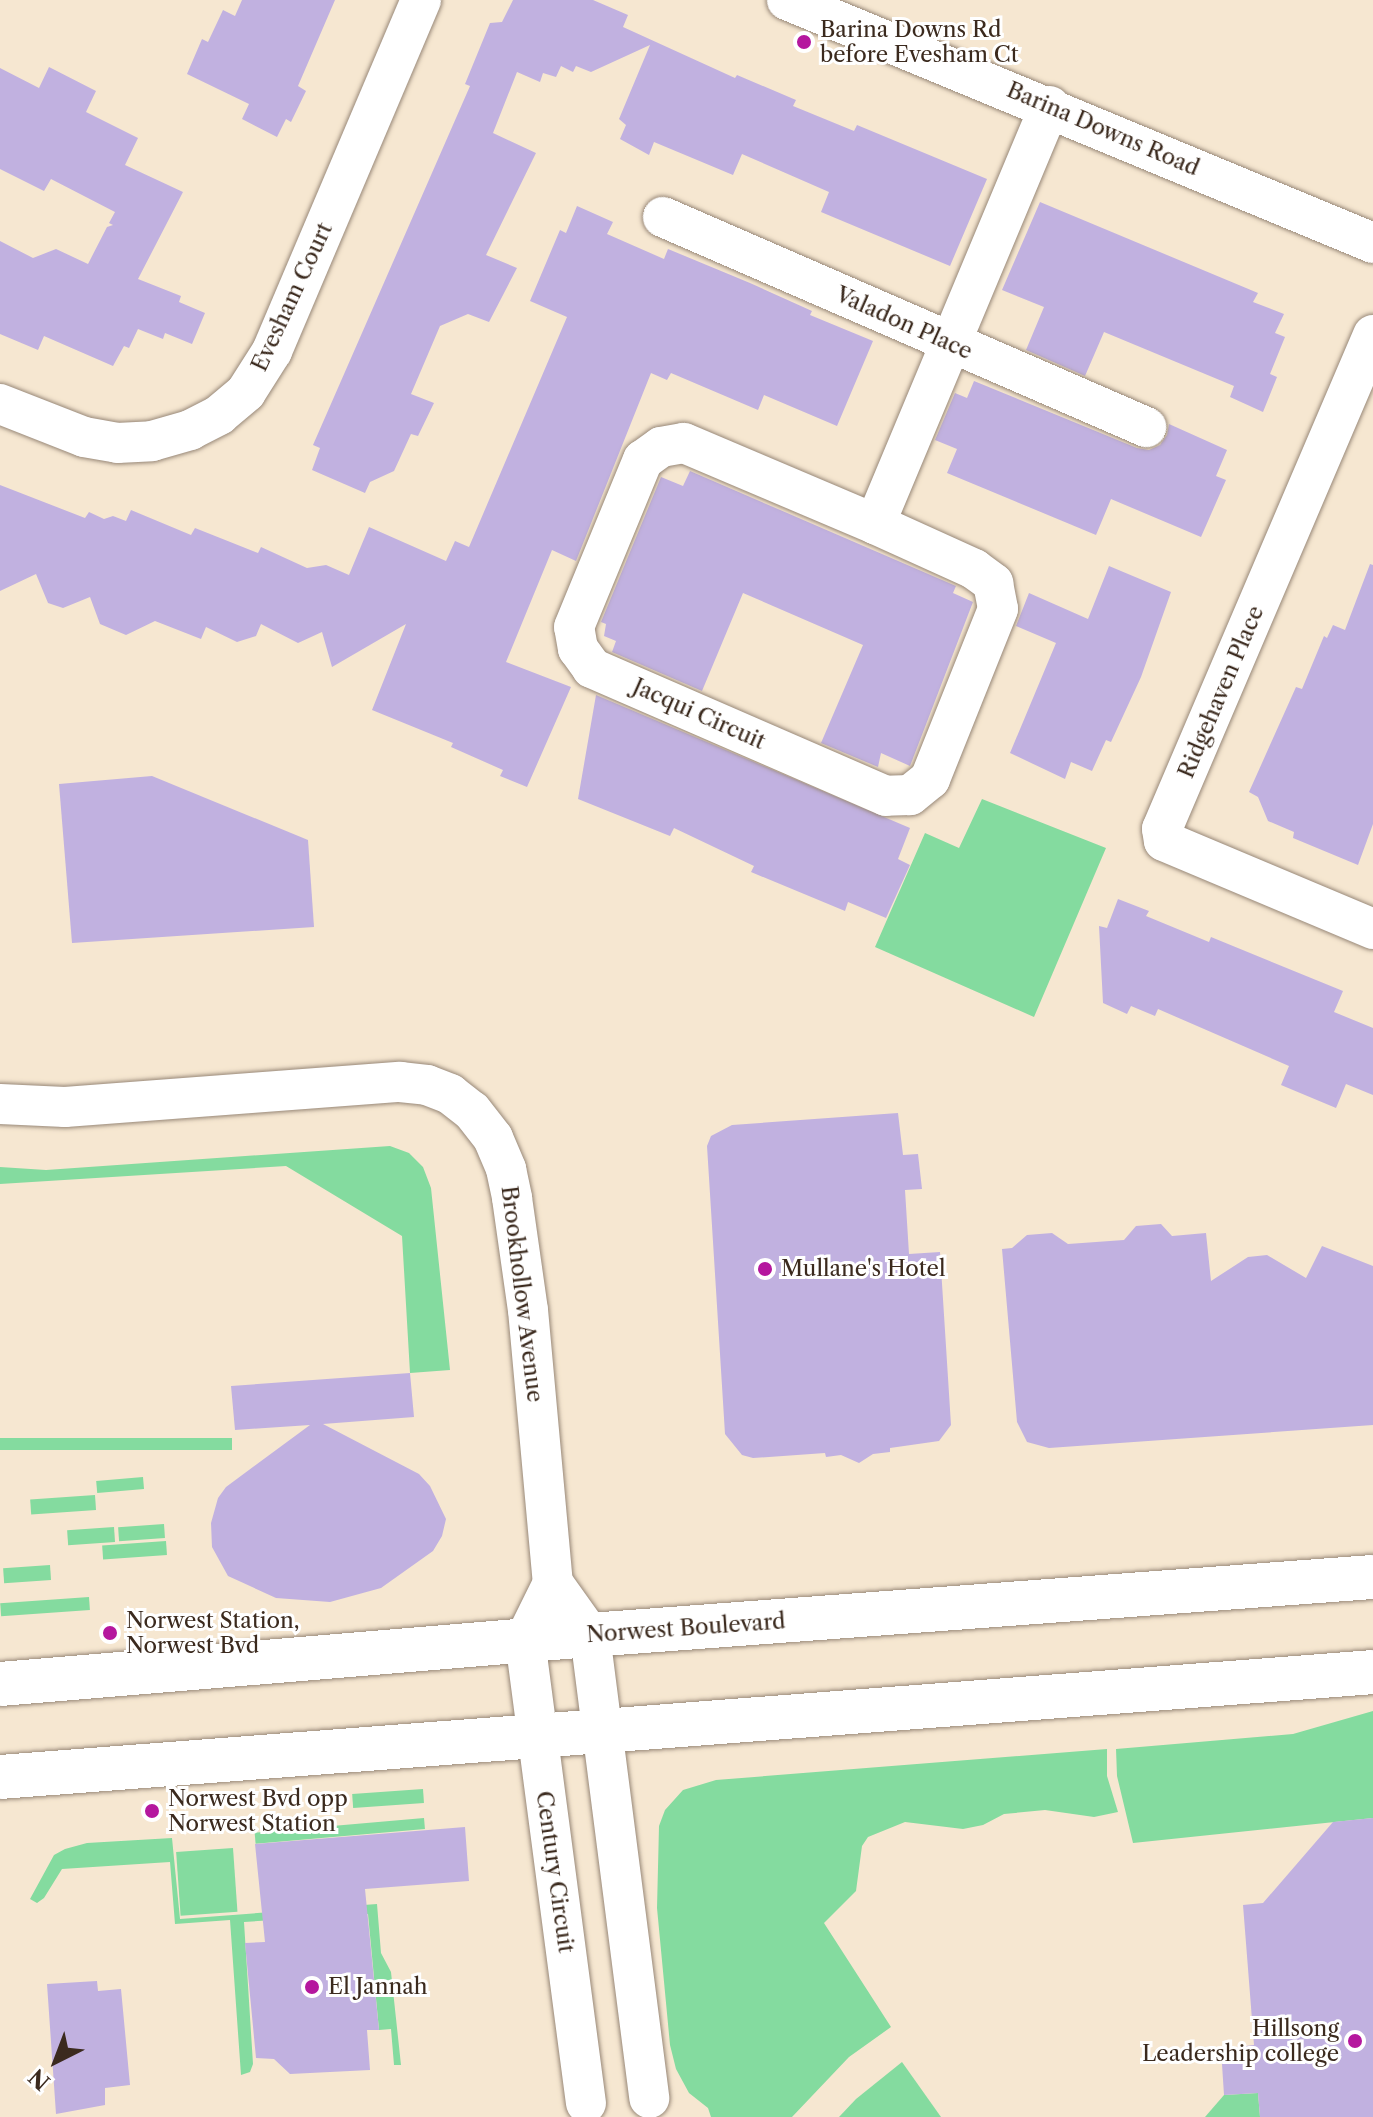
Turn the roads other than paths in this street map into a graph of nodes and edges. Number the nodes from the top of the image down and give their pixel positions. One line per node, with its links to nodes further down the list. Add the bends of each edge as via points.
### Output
1 (421, 0): 8 (street, Evesham Court, via 272,351 246,392 190,430 152,441 117,443 84,437)
2 (787, 0): 3 (street, Barina Downs Road)
3 (1050, 106): 5 (street, Barina Downs Road); 7 (street)
4 (663, 217): 7 (street, Valadon Place)
5 (1373, 243)
6 (1373, 335): 11 (street, Ridgehaven Place, via 1162,829 1164,841)
7 (952, 344): 9 (street, Valadon Place); 10 (street)
8 (0, 404)
9 (1146, 427)
10 (875, 524): 10 (street, Jacqui Circuit, via 974,569 993,583 998,609 930,779 910,795 886,796 592,668 578,649 574,627 643,460 661,447 684,443)
11 (1373, 929)
12 (0, 1104): 14 (street, Brookhollow Avenue, via 65,1107 375,1082 427,1085 472,1111 493,1138 512,1198 528,1310)
13 (1373, 1577): 15 (main road, Norwest Boulevard)
14 (553, 1583): 15 (street); 16 (street)
15 (590, 1635): 16 (main road, Norwest Boulevard); 19 (street)
16 (525, 1640): 18 (main road, Norwest Boulevard); 20 (street, Century Circuit)
17 (1373, 1672): 19 (main road)
18 (0, 1684)
19 (602, 1732): 20 (main road); 22 (street)
20 (538, 1737): 21 (main road); 23 (street, Century Circuit)
21 (0, 1777)
22 (649, 2098)
23 (586, 2103)

